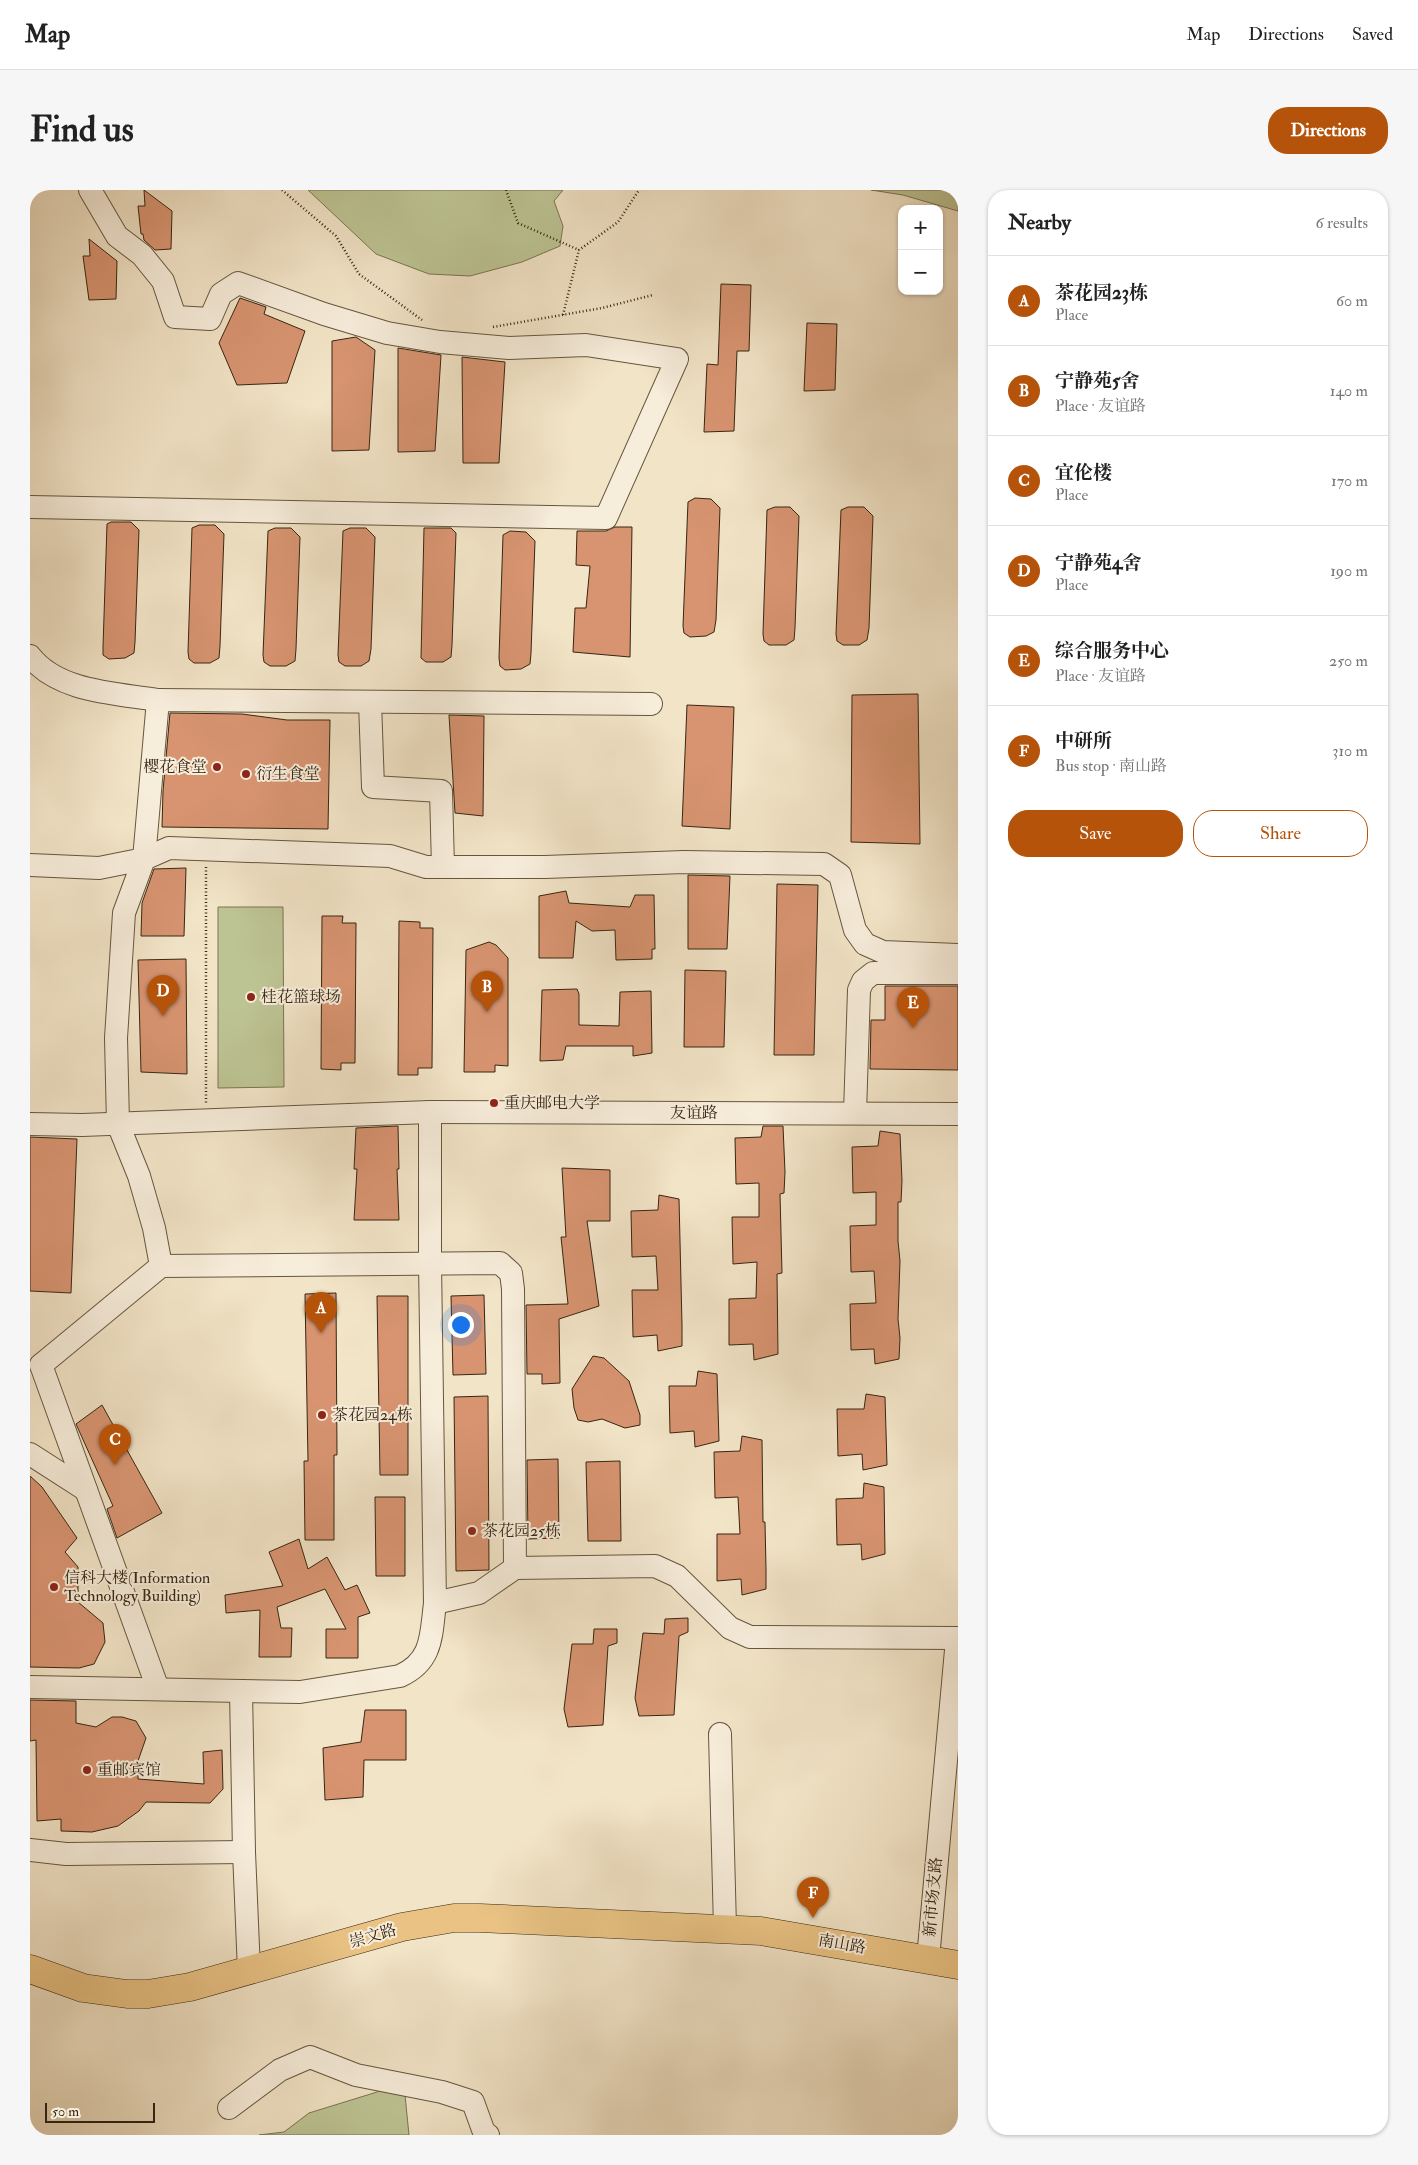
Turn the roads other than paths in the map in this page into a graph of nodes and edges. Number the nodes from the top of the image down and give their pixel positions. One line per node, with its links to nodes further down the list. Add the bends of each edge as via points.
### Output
1 (90, 190): 2 (street, via 117,236 142,255 164,280 175,317 210,319 222,294 238,283 387,333 509,348 586,345 677,359 606,518)
2 (30, 507)
3 (30, 656): 4 (street, via 39,667 70,684)
4 (158, 700): 5 (street); 7 (street)
5 (370, 702): 6 (street); 9 (street, via 373,788 441,791)
6 (651, 704)
7 (144, 859): 8 (street, via 99,868); 9 (street, via 169,848 390,856 426,867); 16 (street, via 124,913 116,1038)
8 (30, 865)
9 (443, 867): 10 (street, via 684,862 824,864 840,875 855,930 865,944 884,952)
10 (958, 955)
11 (958, 973): 13 (street, via 872,973 863,981 859,990)
12 (430, 1112): 13 (street, 友谊路); 16 (street, 友谊路); 17 (street)
13 (855, 1113): 14 (street, 友谊路)
14 (958, 1114)
15 (30, 1124): 16 (street, 友谊路)
16 (118, 1124): 18 (street, via 139,1176)
17 (430, 1263): 18 (street); 22 (street, via 500,1263 511,1273); 23 (street)
18 (162, 1266): 19 (street)
19 (35, 1363): 21 (street)
20 (30, 1454): 21 (street)
21 (86, 1490): 26 (street)
22 (515, 1568): 23 (street, via 479,1593); 24 (street, via 655,1566 677,1576 730,1628 750,1637)
23 (435, 1603): 27 (street, via 427,1653 411,1671 400,1676 300,1692)
24 (957, 1644): 32 (street, 新市场支路)
25 (30, 1687): 26 (street)
26 (158, 1689): 27 (street)
27 (242, 1691): 30 (street)
28 (720, 1734): 31 (street)
29 (30, 1850): 30 (street, via 66,1854)
30 (244, 1852): 36 (street)
31 (725, 1922): 32 (main road, 南山路, via 797,1925); 36 (main road, 崇文路, via 453,1910 399,1918)
32 (928, 1953): 33 (main road, 南山路); 35 (main road, 南山路)
33 (958, 1953)
34 (30, 1955): 36 (main road, 崇文路, via 72,1971 125,1980)
35 (958, 1965)
36 (249, 1966): 37 (main road, 崇文路, via 170,1991 127,1994 84,1988)
37 (30, 1969)
38 (228, 2108): 39 (street, via 280,2070 310,2057 356,2075 442,2092 473,2102 485,2135)
39 (488, 2135)

